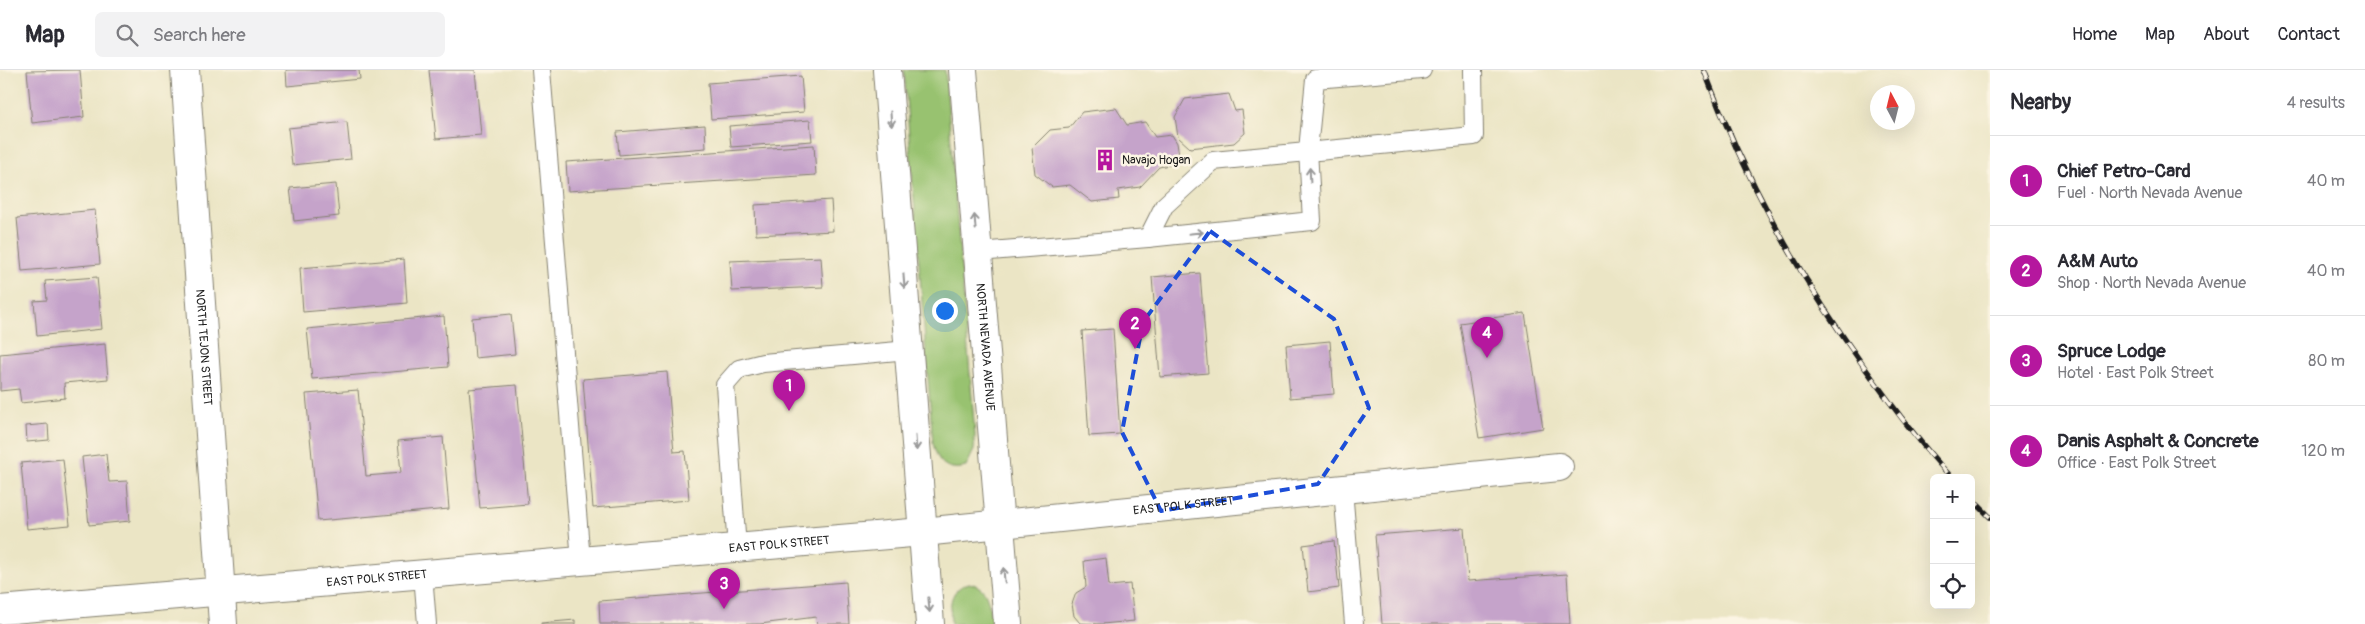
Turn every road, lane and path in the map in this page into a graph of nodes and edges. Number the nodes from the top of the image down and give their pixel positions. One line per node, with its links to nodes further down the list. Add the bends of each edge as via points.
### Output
1 (185, 70): 18 (street, NORTH TEJON STREET)
2 (541, 70): 16 (lane)
3 (887, 70): 10 (street, one-way to 10)
4 (963, 70): 9 (street, NORTH NEVADA AVENUE, one-way to 4)
5 (1422, 70): 7 (lane, via 1315,79)
6 (1473, 70): 7 (lane, via 1474,136)
7 (1308, 150): 8 (lane, via 1213,161 1164,206); 8 (lane, one-way to 7, via 1312,221)
8 (1148, 238): 9 (lane)
9 (978, 252): 13 (street, NORTH NEVADA AVENUE)
10 (909, 350): 14 (street, one-way to 14); 15 (lane, via 763,363 739,369 725,386)
11 (1559, 467): 12 (street, EAST POLK STREET)
12 (1343, 490): 13 (street, EAST POLK STREET); 24 (lane)
13 (1000, 524): 14 (street, EAST POLK STREET); 23 (street, NORTH NEVADA AVENUE, one-way to 13)
14 (923, 532): 15 (street, EAST POLK STREET); 22 (street, one-way to 22)
15 (736, 548): 16 (street, EAST POLK STREET)
16 (581, 561): 17 (street, EAST POLK STREET)
17 (423, 574): 18 (street, EAST POLK STREET); 21 (lane)
18 (222, 591): 19 (street, EAST POLK STREET); 20 (street, NORTH TEJON STREET)
19 (0, 610)
20 (224, 624)
21 (427, 624)
22 (930, 624)
23 (1008, 624)
24 (1354, 624)

